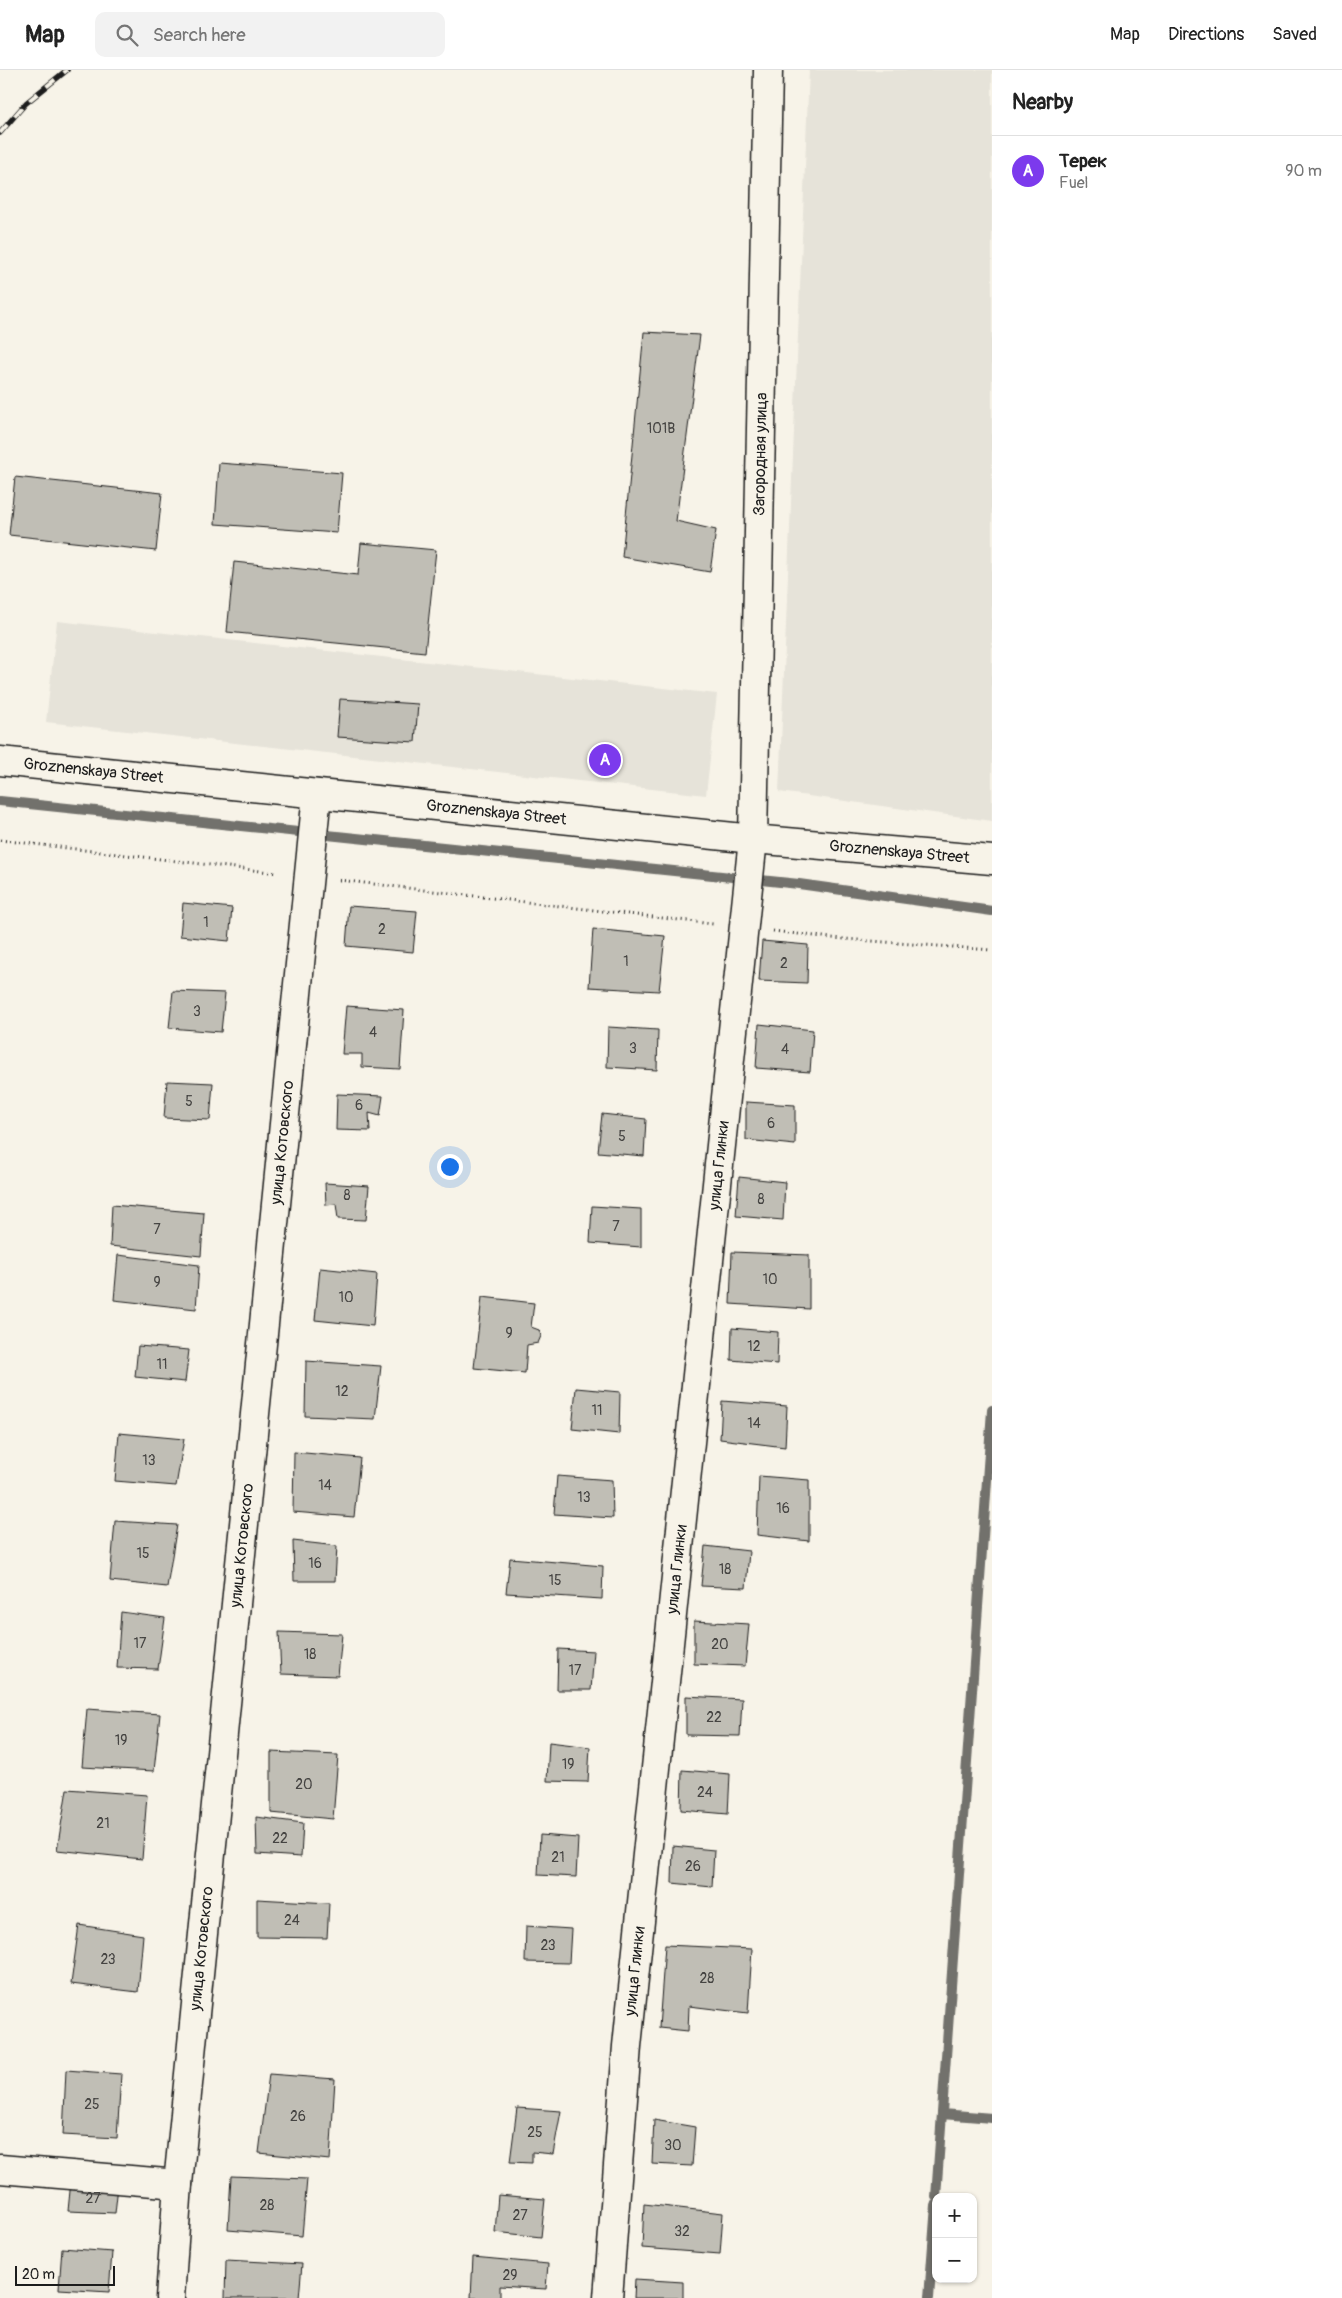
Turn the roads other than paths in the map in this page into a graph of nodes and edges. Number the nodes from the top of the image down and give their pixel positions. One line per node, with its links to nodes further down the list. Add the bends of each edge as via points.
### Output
1 (768, 70): 4 (street, Загородная улица)
2 (0, 761): 3 (street, Groznenskaya Street)
3 (317, 794): 4 (street, Groznenskaya Street); 7 (street, улица Котовского)
4 (753, 839): 5 (street, Groznenskaya Street); 9 (street, улица Глинки, via 627,2046)
5 (992, 860)
6 (0, 2169): 7 (street)
7 (178, 2184): 8 (street, улица Котовского)
8 (170, 2298)
9 (608, 2298)

